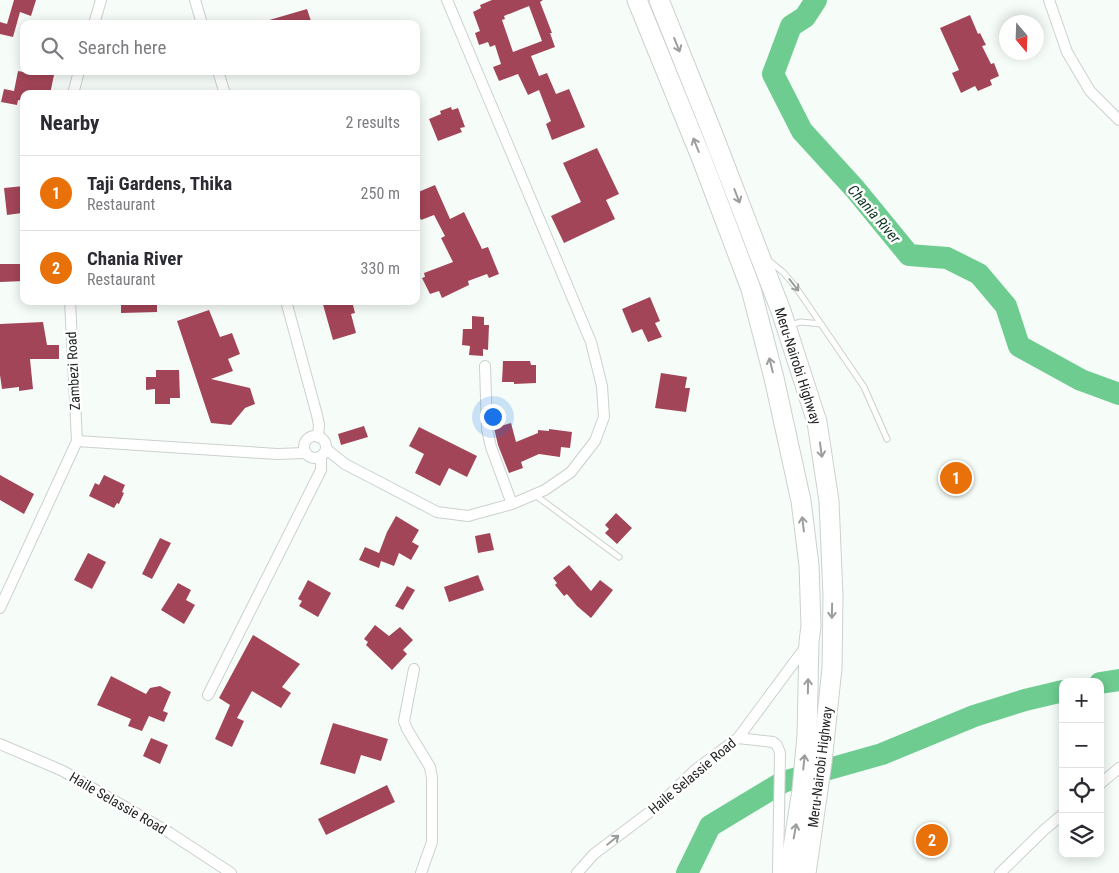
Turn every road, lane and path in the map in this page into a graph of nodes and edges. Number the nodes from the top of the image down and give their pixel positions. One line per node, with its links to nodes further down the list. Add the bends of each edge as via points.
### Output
1 (101, 0): 7 (street)
2 (195, 0): 8 (street)
3 (447, 0): 25 (street, via 591,342 602,386 604,417 595,441 571,472)
4 (637, 0): 29 (highway, Meru-Nairobi Highway, one-way to 4, via 808,565 801,501 751,289)
5 (659, 0): 14 (highway, Meru-Nairobi Highway, one-way to 14)
6 (1049, 0): 13 (street, via 1067,52 1090,91)
7 (95, 20)
8 (201, 20)
9 (78, 75): 11 (street)
10 (219, 75): 12 (street)
11 (74, 90)
12 (224, 90)
13 (1119, 120)
14 (759, 253): 17 (lane, one-way to 17, via 783,272); 18 (highway, Meru-Nairobi Highway)
15 (70, 305): 22 (street, Zambezi Road)
16 (287, 305): 20 (street, via 317,414)
17 (821, 324): 18 (lane, via 801,322); 21 (lane, via 864,387)
18 (786, 325): 32 (highway, Meru-Nairobi Highway, one-way to 32, via 817,422 829,501 832,668)
19 (485, 366): 26 (street, via 487,429)
20 (318, 436): 23 (street, via 306,441); 24 (street, via 324,441)
21 (887, 439)
22 (77, 441): 23 (street, via 277,454); 28 (street)
23 (306, 453): 24 (street, via 313,457)
24 (323, 453): 26 (street, via 437,512 468,516); 31 (street, via 321,470)
25 (534, 494): 26 (street); 27 (lane)
26 (512, 504)
27 (619, 557)
28 (0, 608)
29 (809, 642): 32 (highway, Meru-Nairobi Highway, one-way to 29); 33 (street, Haile Selassie Road)
30 (414, 669): 40 (street, via 404,721 430,767 432,778 432,842)
31 (208, 695)
32 (816, 734): 37 (highway, Meru-Nairobi Highway)
33 (738, 738): 41 (street, Haile Selassie Road, one-way to 33, via 594,854 659,805 695,770); 42 (street, via 774,742 779,749)
34 (0, 744): 39 (street, Haile Selassie Road, via 63,771 170,833)
35 (1119, 768): 36 (street)
36 (1104, 781)
37 (809, 792): 43 (highway, Meru-Nairobi Highway, one-way to 37); 44 (highway, Meru-Nairobi Highway)
38 (1059, 817): 45 (street)
39 (231, 873)
40 (421, 873)
41 (577, 873)
42 (778, 873)
43 (789, 873)
44 (806, 873)
45 (1000, 873)

